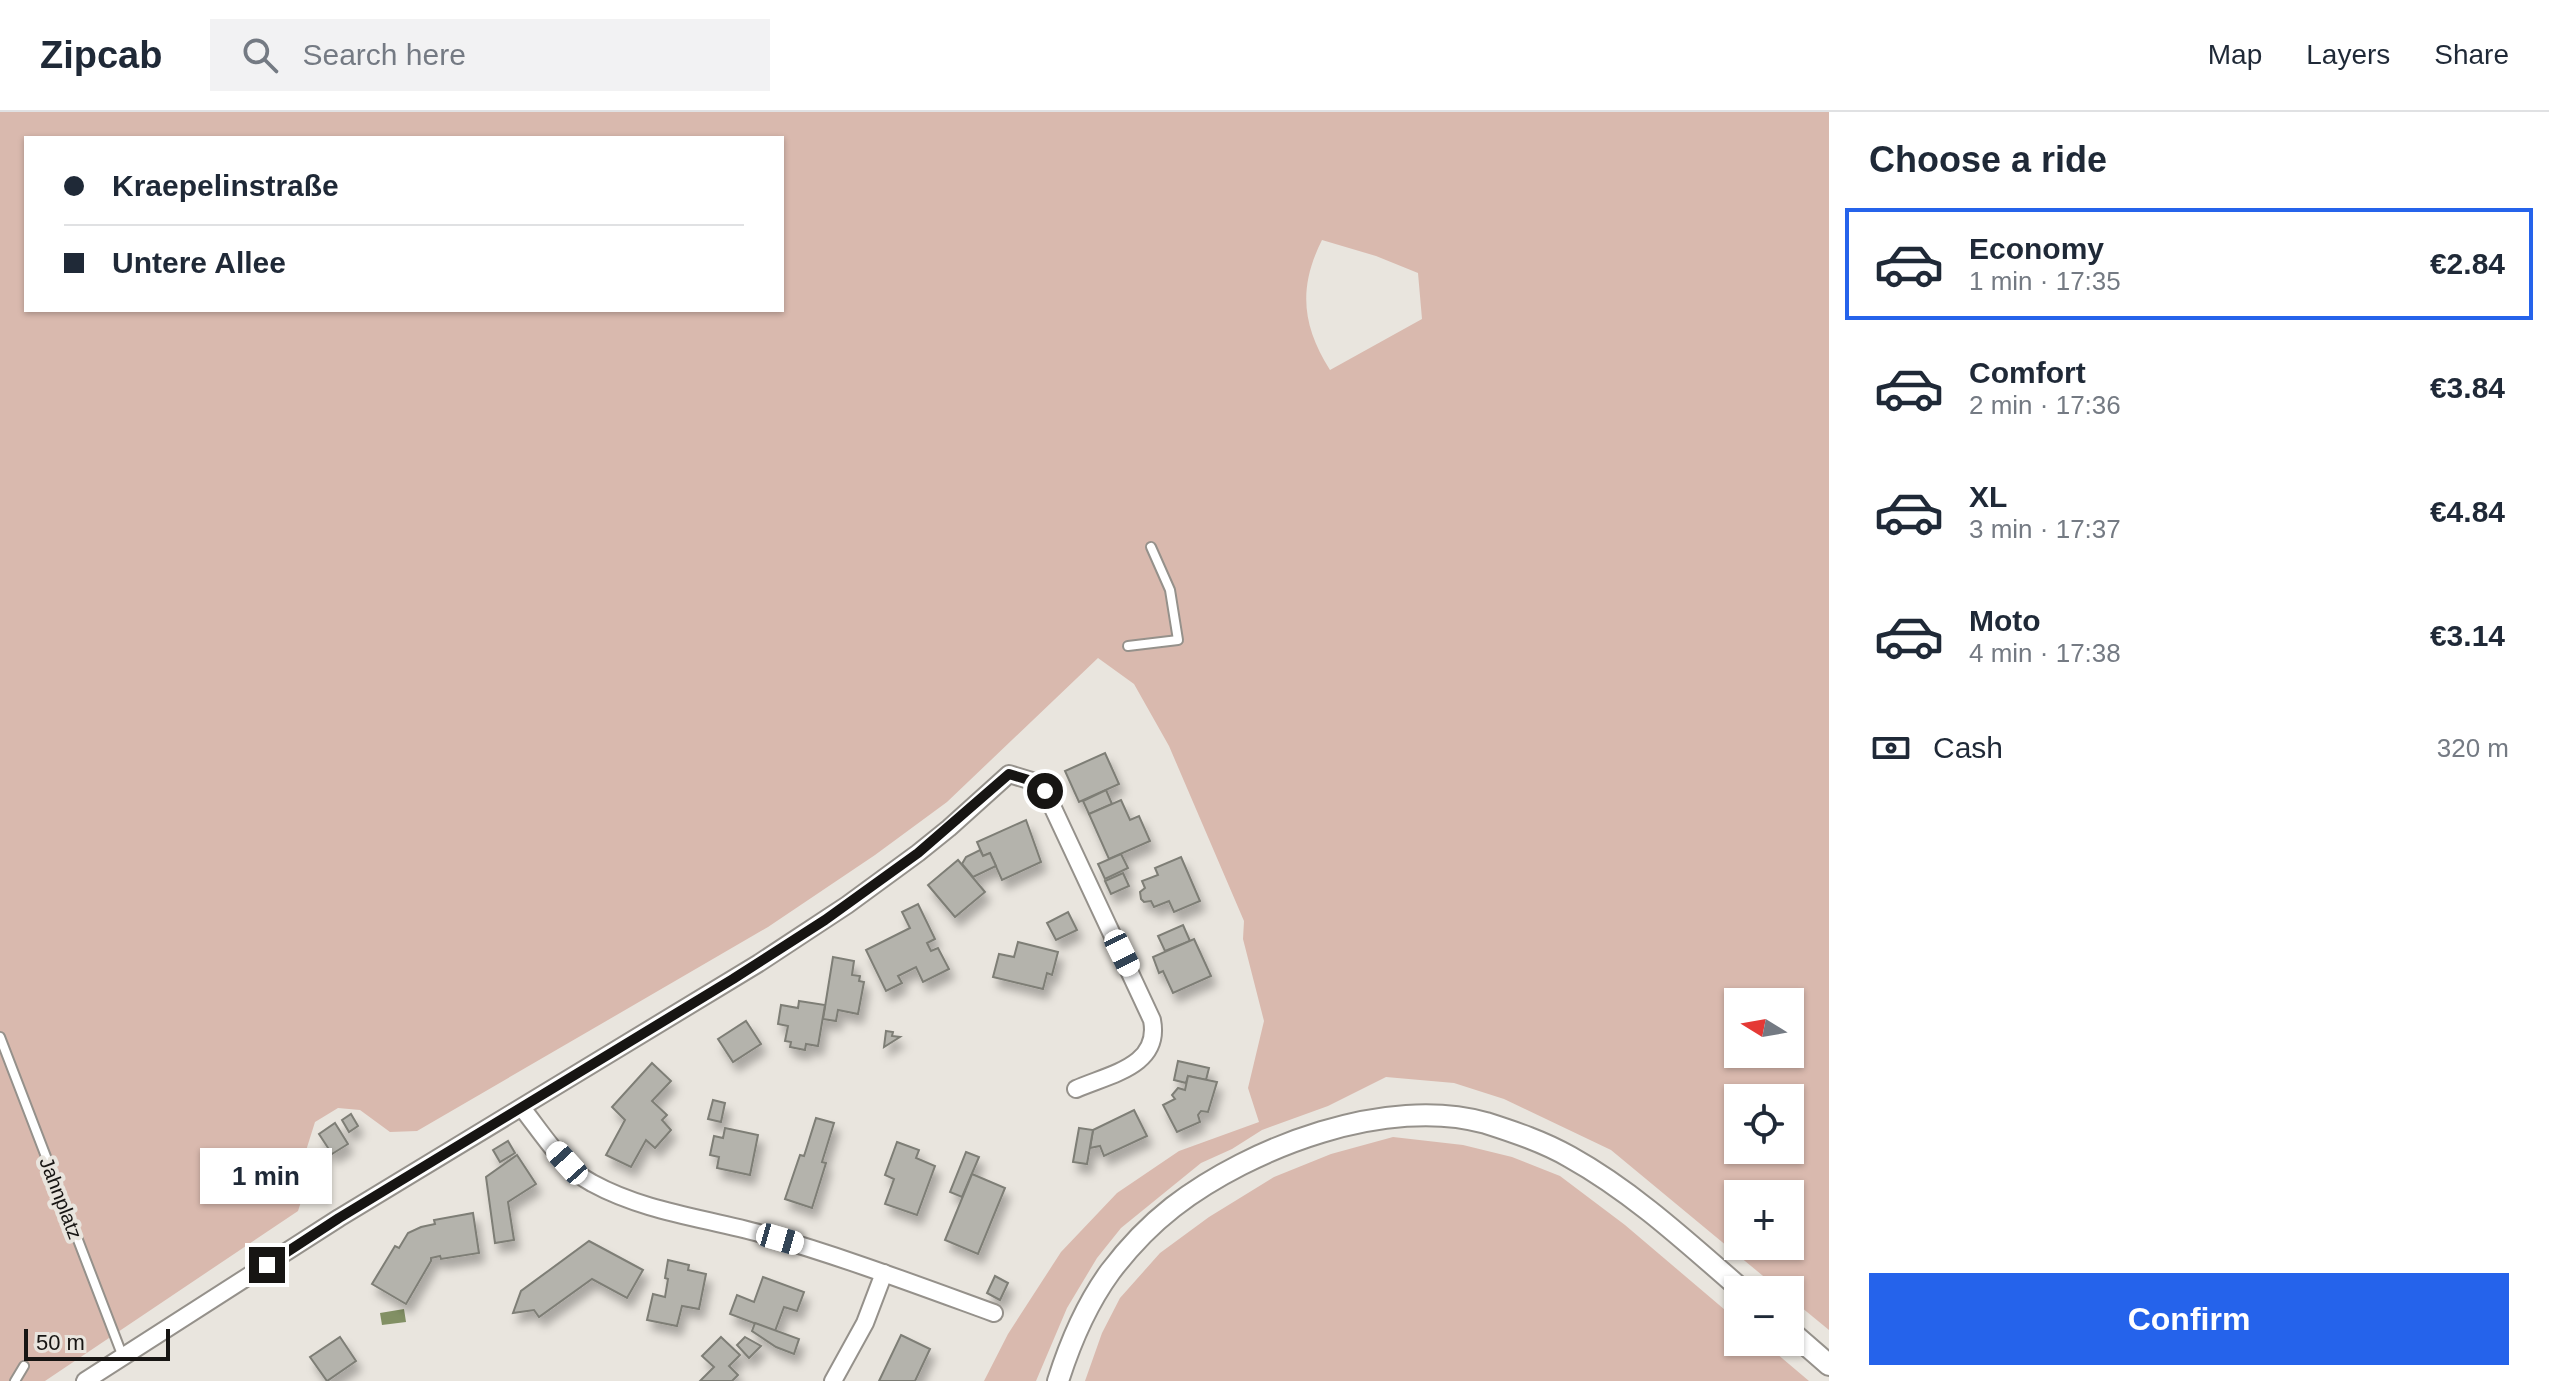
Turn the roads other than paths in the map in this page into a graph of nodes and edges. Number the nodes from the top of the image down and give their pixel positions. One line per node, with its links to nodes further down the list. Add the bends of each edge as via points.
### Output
1 (1151, 547): 2 (lane, via 1170,590 1178,640)
2 (1128, 646)
3 (0, 1037): 10 (lane, Jahnplatz)
4 (1076, 1089): 5 (street, via 1138,1062 1153,1042 1152,1020 1045,791 1009,774 949,828 847,905)
5 (522, 1108): 6 (street, via 589,1182 649,1207 760,1233); 10 (street)
6 (884, 1273): 8 (street); 15 (street, via 865,1323)
7 (1725, 1276): 16 (street, via 1617,1186 1568,1155 1482,1122 1392,1116 1273,1150 1171,1208 1109,1273 1088,1307)
8 (994, 1313)
9 (1804, 1343): 11 (street)
10 (123, 1358): 14 (street)
11 (1829, 1365)
12 (24, 1366): 13 (lane)
13 (15, 1381)
14 (85, 1381)
15 (833, 1381)
16 (1058, 1381)

